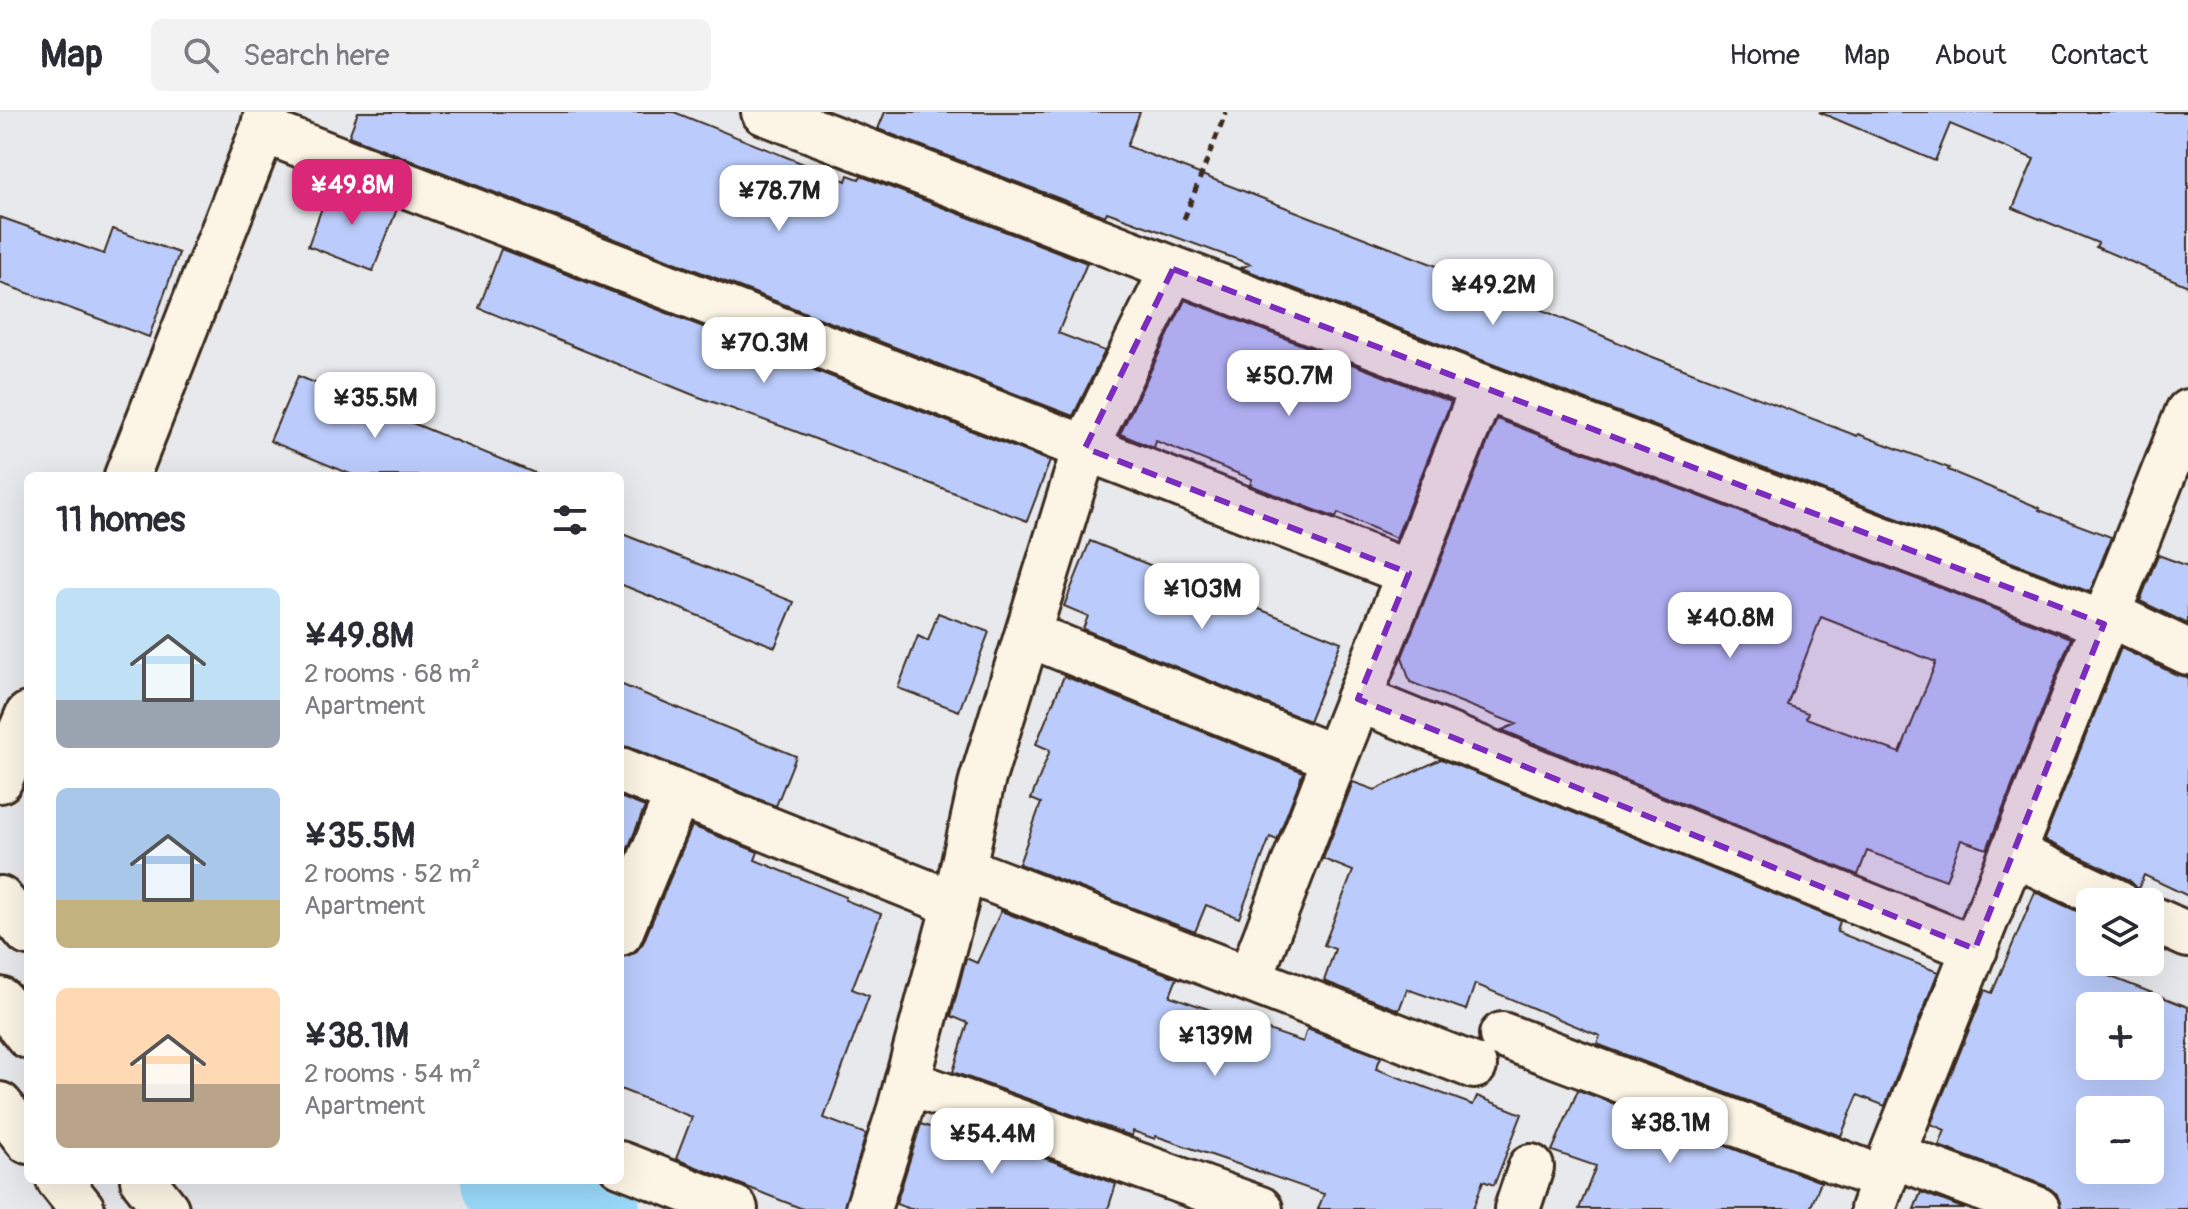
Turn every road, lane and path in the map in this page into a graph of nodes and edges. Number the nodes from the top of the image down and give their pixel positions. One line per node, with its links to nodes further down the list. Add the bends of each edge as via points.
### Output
1 (764, 112): 4 (main road)
2 (1226, 112): 4 (path, via 1185,216)
3 (265, 121): 7 (main road); 8 (main road)
4 (1173, 269): 5 (main road); 7 (main road)
5 (1483, 388): 9 (main road); 10 (main road)
6 (2186, 422): 10 (main road)
7 (1085, 448): 9 (main road); 20 (main road, via 982,781)
8 (129, 472)
9 (1409, 573): 13 (main road)
10 (2106, 619): 12 (main road); 19 (main road)
11 (1050, 643): 15 (main road)
12 (2188, 652)
13 (1358, 699): 15 (main road); 27 (main road)
14 (24, 724): 17 (main road)
15 (1335, 758): 28 (main road)
16 (624, 772): 18 (main road)
17 (0, 780)
18 (678, 793): 20 (main road); 23 (main road)
19 (2014, 854): 21 (main road); 27 (main road)
20 (959, 887): 28 (main road); 31 (main road)
21 (2087, 888)
22 (0, 899): 25 (main road)
23 (624, 923)
24 (2164, 924): 26 (main road)
25 (24, 928)
26 (2188, 935)
27 (1975, 949): 36 (main road)
28 (1250, 978): 36 (main road, via 1488,1050)
29 (0, 1000): 30 (main road)
30 (24, 1031)
31 (907, 1082): 42 (main road); 43 (main road)
32 (0, 1105): 33 (main road)
33 (24, 1136)
34 (624, 1166): 41 (main road)
35 (1531, 1167): 44 (main road)
36 (1883, 1181): 45 (main road)
37 (62, 1184): 39 (main road)
38 (146, 1184): 40 (main road)
39 (82, 1209)
40 (166, 1209)
41 (735, 1209)
42 (868, 1209)
43 (1260, 1209)
44 (1517, 1209)
45 (2037, 1209)

